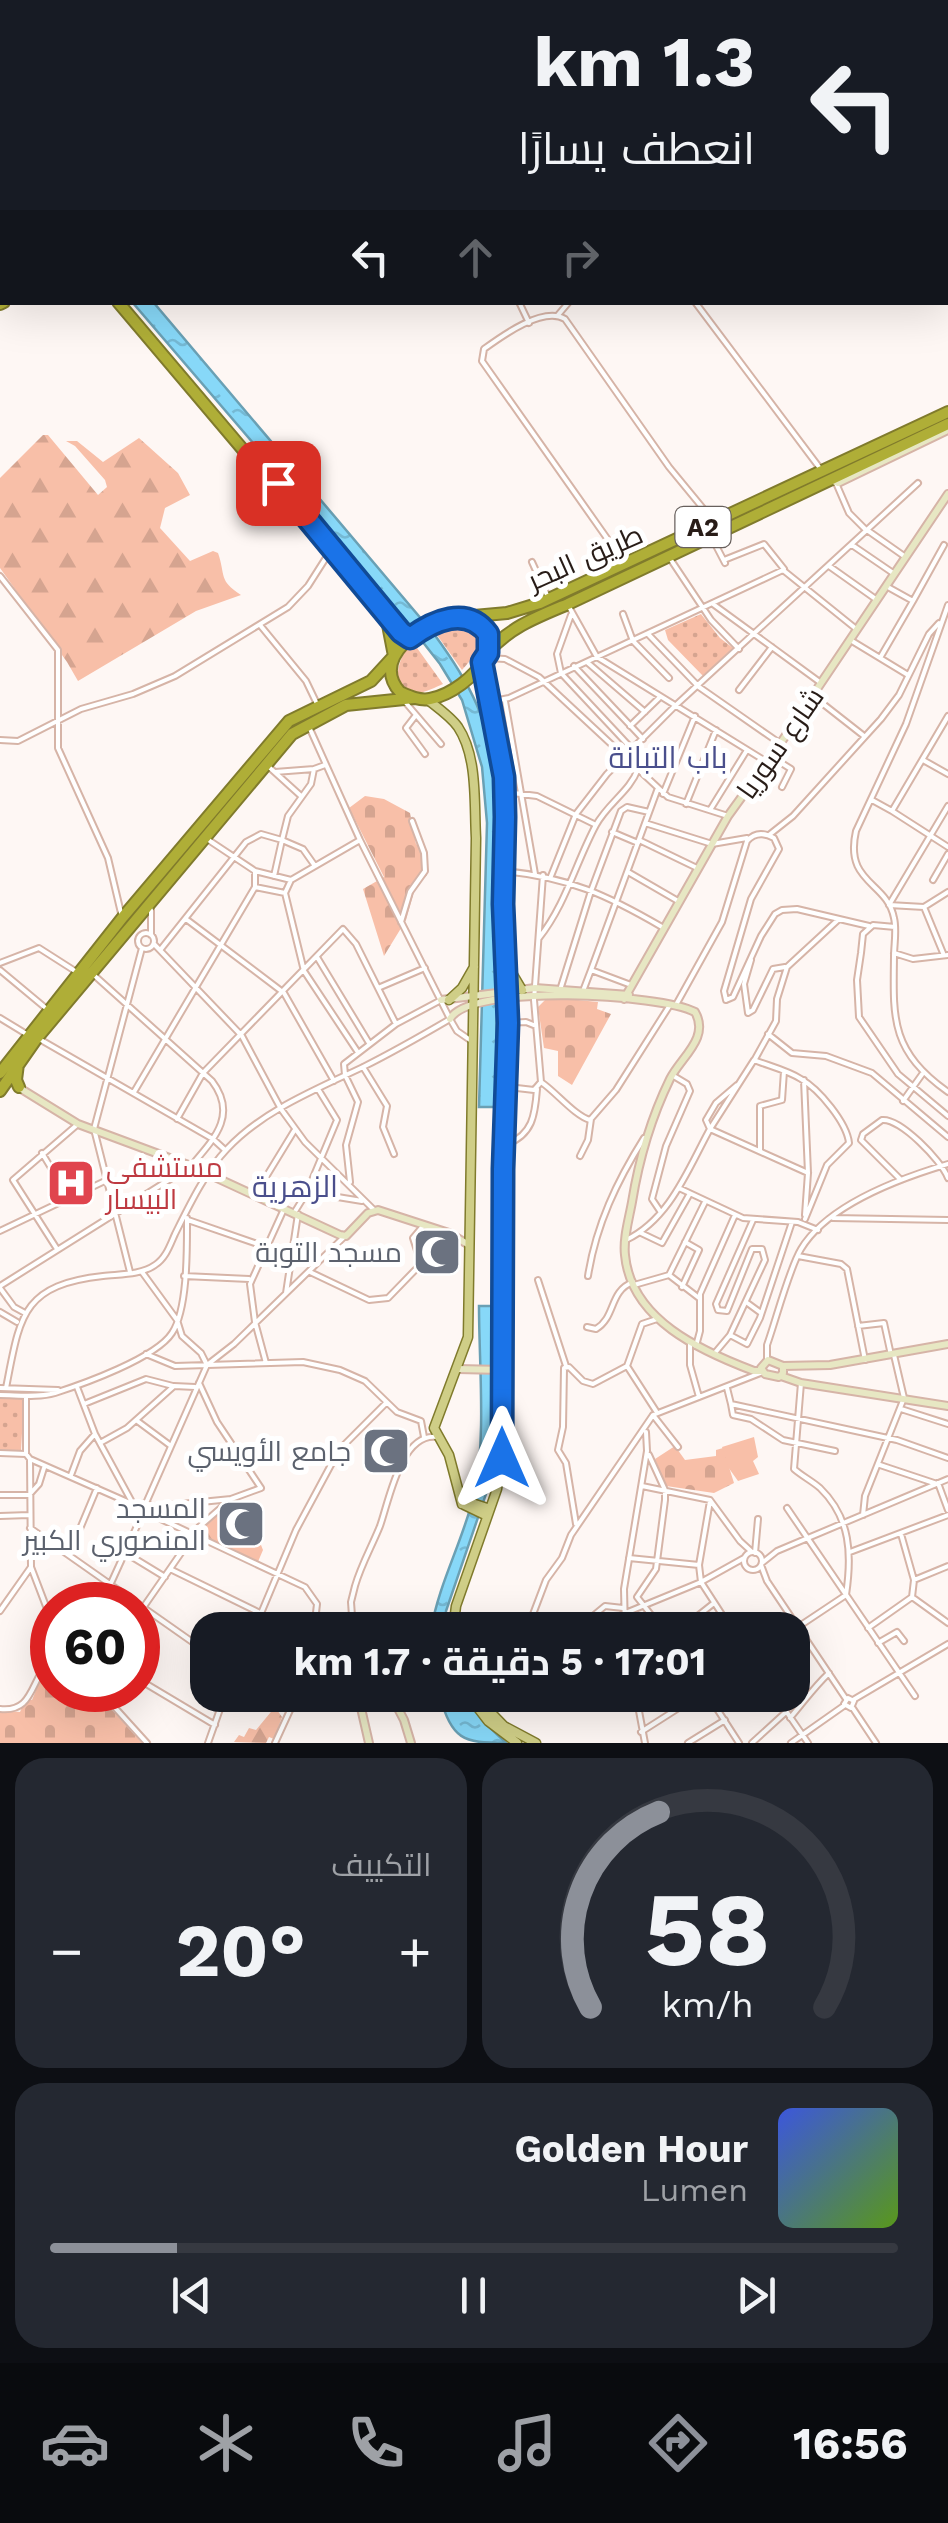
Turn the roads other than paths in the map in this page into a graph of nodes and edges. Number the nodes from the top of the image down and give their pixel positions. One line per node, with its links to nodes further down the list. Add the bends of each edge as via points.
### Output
1 (124, 305): 17 (highway)
2 (520, 305): 6 (street)
3 (566, 305): 5 (street)
4 (698, 305): 9 (street)
5 (558, 315): 6 (street); 12 (street)
6 (528, 323): 21 (street, via 484,350 482,361)
7 (948, 412): 9 (highway, طريق البحر / A2)
8 (948, 427): 9 (street); 9 (highway, طريق البحر / A2)
9 (830, 478): 12 (highway, طريق البحر / A2); 13 (street); 14 (highway, طريق البحر / A2)
10 (918, 483): 13 (street)
11 (948, 494): 19 (street, شارع سوريا)
12 (713, 522): 21 (highway, طريق البحر / A2)
13 (866, 530): 15 (street); 19 (street)
14 (711, 536): 18 (highway, طريق البحر / A2); 23 (street, via 724,561 764,544)
15 (852, 545): 22 (street); 24 (street)
16 (944, 545): 30 (street)
17 (330, 550): 38 (street, via 296,600); 42 (highway); 47 (highway, via 388,625)
18 (669, 556): 33 (street); 34 (highway, طريق البحر / A2)
19 (905, 556): 24 (street, شارع سوريا)
20 (532, 562): 28 (street)
21 (626, 565): 28 (highway, طريق البحر / A2)
22 (829, 566): 27 (street); 29 (street)
23 (785, 570): 27 (street); 31 (street)
24 (894, 574): 26 (street, شارع سوريا)
25 (0, 576): 72 (street, via 58,650)
26 (886, 586): 29 (street, شارع سوريا); 30 (street)
27 (806, 587): 39 (street); 41 (street)
28 (549, 600): 36 (highway, طريق البحر / A2, via 508,613)
29 (877, 600): 39 (street, شارع سوريا)
30 (913, 602): 50 (street)
31 (713, 604): 33 (street); 41 (street)
32 (948, 604): 37 (street)
33 (705, 608): 40 (street); 46 (street)
34 (570, 609): 48 (street); 49 (highway, طريق البحر / A2, via 525,622); 53 (street, via 557,654)
35 (623, 614): 43 (street)
36 (452, 618): 42 (highway, A2); 49 (highway, via 471,620 488,634)
37 (943, 620): 54 (street); 99 (street)
38 (260, 625): 66 (street); 72 (street, via 162,683)
39 (857, 630): 44 (street, شارع سوريا)
40 (648, 634): 43 (street); 58 (street)
41 (755, 635): 45 (street); 46 (street)
42 (410, 638): 47 (highway, A2)
43 (633, 640): 48 (street); 55 (street)
44 (850, 640): 50 (street); 57 (street, شارع سوريا)
45 (772, 647): 57 (street); 59 (street)
46 (739, 650): 58 (street)
47 (394, 656): 62 (highway, via 394,686); 66 (highway, A2, via 371,681)
48 (598, 657): 51 (street); 61 (street)
49 (484, 658): 56 (street, via 505,659); 64 (highway, A2, via 469,678); 65 (main road)
50 (880, 658): 54 (street)
51 (586, 662): 52 (street); 68 (street)
52 (574, 666): 53 (street); 74 (street)
53 (561, 673): 56 (street); 81 (street)
54 (908, 674): 76 (street)
55 (669, 678)
56 (543, 680): 63 (street); 84 (street)
57 (822, 683): 60 (street, شارع سوريا)
58 (699, 687): 67 (street); 80 (street)
59 (738, 690)
60 (813, 696): 76 (street); 80 (street, شارع سوريا)
61 (660, 697): 67 (street); 68 (street)
62 (408, 699): 64 (highway, A2); 69 (street); 73 (highway, A2, via 346,705)
63 (504, 699): 65 (street); 96 (street)
64 (428, 700): 163 (main road, via 457,726 472,771)
65 (489, 702): 95 (main road)
66 (319, 706): 85 (highway, A2, via 289,721)
67 (675, 706): 70 (street); 77 (street)
68 (645, 712): 74 (street)
69 (416, 715): 79 (street); 83 (street, via 406,728)
70 (695, 716): 75 (street); 97 (street)
71 (948, 716): 87 (street)
72 (57, 721): 78 (street, via 18,741); 142 (street, via 60,754 108,858)
73 (307, 723): 85 (highway, A2); 88 (street)
74 (630, 726): 77 (street)
75 (716, 730): 82 (street); 100 (street)
76 (864, 736): 111 (street, via 794,816)
77 (643, 739): 81 (street)
78 (0, 740)
79 (442, 744)
80 (780, 744): 86 (street, شارع سوريا)
81 (632, 749): 84 (street)
82 (748, 750): 86 (street); 102 (street)
83 (425, 754)
84 (625, 757): 90 (street); 105 (street)
85 (265, 760): 91 (street); 113 (highway, A2); 142 (highway, A2)
86 (769, 760): 93 (street, via 791,769); 106 (street, شارع سوريا)
87 (922, 760): 92 (street); 103 (street)
88 (325, 765): 89 (street); 116 (street)
89 (314, 769): 91 (street); 98 (street)
90 (638, 769): 94 (street); 109 (street, via 632,786)
91 (275, 772): 98 (street)
92 (948, 774)
93 (782, 787)
94 (658, 788): 97 (street); 104 (street)
95 (504, 792): 96 (street); 123 (main road)
96 (522, 792): 105 (street); 126 (street)
97 (663, 794): 100 (street)
98 (301, 796): 115 (street)
99 (872, 800): 103 (street); 140 (street, via 856,831 854,859)
100 (686, 804): 102 (street)
101 (948, 806): 112 (street)
102 (710, 810): 106 (street)
103 (892, 811): 112 (street)
104 (649, 812): 108 (street); 110 (street, via 624,808)
105 (576, 814): 109 (street); 129 (street)
106 (728, 816): 118 (street, شارع سوريا)
107 (412, 821): 145 (street, via 425,872)
108 (645, 823): 117 (street); 118 (street)
109 (596, 825): 132 (street)
110 (612, 832): 117 (street); 134 (street)
111 (768, 835): 114 (street); 157 (street, via 779,849 748,905 726,1000)
112 (931, 837): 119 (street); 140 (street)
113 (205, 838): 120 (street); 137 (highway, A2)
114 (750, 838): 118 (street); 183 (street, via 722,922)
115 (282, 840): 120 (street, via 255,836); 121 (street, via 303,850); 128 (street)
116 (360, 840): 121 (street); 145 (street)
117 (638, 842): 122 (street); 125 (street)
118 (712, 844): 122 (street, شارع سوريا)
119 (948, 851): 131 (street)
120 (232, 859): 124 (street); 143 (street)
121 (316, 868): 130 (street)
122 (698, 868): 138 (street, شارع سوريا)
123 (504, 870): 126 (street); 161 (main road)
124 (255, 871): 128 (street); 133 (street)
125 (628, 872): 138 (street); 139 (street)
126 (534, 874): 127 (street)
127 (544, 874): 129 (street); 151 (street)
128 (274, 876): 130 (street)
129 (552, 876): 132 (street)
130 (291, 880): 136 (street)
131 (934, 880)
132 (571, 882): 134 (street); 151 (street)
133 (255, 887): 136 (street); 154 (street)
134 (591, 890): 139 (street); 175 (street)
135 (948, 892): 141 (street)
136 (285, 893): 168 (street)
137 (153, 896): 149 (highway, A2); 150 (street)
138 (678, 901): 148 (street, شارع سوريا)
139 (618, 902): 148 (street); 167 (street)
140 (888, 905): 141 (street); 147 (street)
141 (924, 907): 159 (street)
142 (123, 917): 169 (highway, A2)
143 (186, 919): 154 (street); 156 (street)
144 (838, 919): 146 (street); 157 (street, via 782,910); 164 (street)
145 (401, 922): 165 (street)
146 (869, 926): 147 (street); 215 (street, via 858,980 860,1017)
147 (895, 927): 158 (street)
148 (664, 928): 171 (street, شارع سوريا)
149 (124, 932): 152 (street); 170 (highway, A2)
150 (151, 935): 152 (street); 153 (street)
151 (539, 938): 176 (street)
152 (138, 940): 155 (street)
153 (154, 944): 155 (street); 156 (street)
154 (222, 944): 172 (street); 177 (street)
155 (142, 948): 184 (street)
156 (161, 949): 172 (street)
157 (754, 951): 164 (street, via 744,984 748,1013 772,969)
158 (894, 953): 159 (street); 202 (street, via 894,1022)
159 (946, 955)
160 (318, 957): 168 (street); 173 (street, via 346,930); 196 (street)
161 (505, 960): 174 (main road); 179 (main road)
162 (0, 963): 169 (street, via 39,948)
163 (476, 963): 181 (main road, via 462,988); 182 (main road)
164 (787, 967): 191 (street)
165 (425, 968): 173 (street); 181 (street)
166 (0, 970): 185 (street)
167 (591, 970): 171 (street); 178 (street)
168 (304, 971): 177 (street); 197 (street)
169 (78, 972): 185 (highway, A2)
170 (91, 973): 184 (street); 192 (highway, A2)
171 (631, 985): 180 (street, شارع سوريا)
172 (196, 986): 193 (street); 194 (street)
173 (378, 988): 189 (street)
174 (522, 990): 176 (street); 179 (street)
175 (560, 990): 176 (street); 178 (street)
176 (535, 991): 178 (street); 179 (street); 190 (street)
177 (284, 993): 193 (street); 208 (street)
178 (582, 994): 180 (street)
179 (503, 995): 182 (street); 188 (main road); 323 (main road)
180 (624, 997): 183 (street)
181 (445, 1000): 182 (street); 187 (street); 189 (street)
182 (477, 1000): 187 (street); 195 (main road)
183 (670, 1005): 204 (street, via 694,1012 699,1028); 224 (street)
184 (127, 1006): 194 (street); 206 (street)
185 (48, 1010): 192 (highway, A2)
186 (0, 1018): 192 (street)
187 (450, 1019): 195 (street); 199 (street)
188 (508, 1023): 190 (street); 211 (main road)
189 (396, 1024): 196 (street)
190 (536, 1026): 209 (street)
191 (768, 1034): 198 (street); 219 (street, via 792,1053 826,1056 872,1073)
192 (32, 1036): 200 (highway, A2); 206 (street)
193 (242, 1036): 203 (street); 220 (street)
194 (165, 1040): 203 (street); 217 (street)
195 (472, 1042): 268 (main road)
196 (369, 1043): 197 (street)
197 (357, 1051): 205 (street, via 344,1064)
198 (754, 1060): 201 (street); 210 (street)
199 (363, 1066): 205 (street); 236 (street, via 386,1106 382,1127)
200 (6, 1070): 212 (street); 212 (highway); 216 (highway, A2)
201 (784, 1071): 207 (street); 234 (street, via 782,1100 760,1106)
202 (924, 1072): 215 (street); 218 (street)
203 (204, 1073): 223 (street); 231 (street, via 225,1105)
204 (672, 1075): 227 (street); 256 (street, via 690,1091 653,1191)
205 (345, 1076): 208 (street); 246 (street, via 358,1102 346,1144)
206 (108, 1077): 217 (street); 226 (street)
207 (804, 1080): 242 (street); 266 (street, via 850,1140 827,1164)
208 (334, 1081): 213 (street)
209 (541, 1082): 214 (street); 224 (street, via 582,1119)
210 (742, 1082): 228 (street); 228 (street, via 712,1108)
211 (506, 1087): 214 (street); 232 (main road)
212 (19, 1088): 222 (street)
213 (318, 1089): 220 (street); 238 (street, via 338,1118)
214 (536, 1089): 232 (street, via 534,1119 526,1133)
215 (914, 1089): 219 (street); 221 (street)
216 (0, 1091)
217 (134, 1092): 223 (street)
218 (948, 1092)
219 (902, 1101): 230 (street)
220 (280, 1109): 229 (street); 233 (street)
221 (948, 1116)
222 (70, 1118): 225 (street); 226 (street)
223 (177, 1119): 231 (street)
224 (591, 1119): 237 (street)
225 (78, 1124): 226 (street); 235 (street)
226 (94, 1129): 240 (street); 245 (street)
227 (650, 1129): 274 (street); 287 (street, via 610,1198)
228 (710, 1129): 234 (street); 247 (street)
229 (296, 1130): 238 (street); 250 (street)
230 (948, 1137)
231 (213, 1139): 233 (street); 240 (street)
232 (504, 1145): 323 (main road)
233 (225, 1150): 241 (street)
234 (760, 1151): 242 (street)
235 (42, 1153): 251 (street); 257 (street, via 13,1180)
236 (394, 1154)
237 (580, 1156)
238 (321, 1158): 246 (street); 248 (street)
239 (946, 1165): 243 (street); 244 (street); 244 (street, via 894,1121 882,1120 861,1140)
240 (191, 1166): 241 (street); 258 (street)
241 (208, 1174): 250 (street); 261 (street)
242 (808, 1174): 266 (street)
243 (948, 1178)
244 (900, 1179): 262 (street)
245 (107, 1180): 251 (street); 258 (street)
246 (350, 1184): 252 (street)
247 (680, 1188): 249 (street); 256 (street)
248 (307, 1192): 252 (street); 259 (street)
249 (690, 1193): 253 (street); 271 (street, via 662,1244)
250 (256, 1195): 254 (street)
251 (69, 1198): 257 (street)
252 (362, 1201): 255 (street)
253 (705, 1202): 260 (street); 275 (street)
254 (284, 1209): 259 (street); 277 (street)
255 (374, 1210): 267 (street); 273 (street)
256 (660, 1211): 271 (street)
257 (32, 1214): 270 (street); 279 (street)
258 (117, 1214): 279 (street); 284 (street)
259 (296, 1214): 273 (street); 295 (street)
260 (735, 1215): 263 (street); 296 (street)
261 (187, 1218): 277 (street); 282 (street, via 164,1257); 286 (street)
262 (832, 1218): 264 (street); 269 (street)
263 (753, 1220): 265 (street); 278 (street)
264 (948, 1220)
265 (792, 1222): 266 (street); 301 (street)
266 (805, 1222): 269 (street)
267 (424, 1224): 272 (street); 283 (street, via 413,1238 419,1266 388,1298 369,1300)
268 (471, 1226): 272 (street); 276 (main road)
269 (818, 1230): 281 (street)
270 (0, 1231)
271 (641, 1233): 274 (street)
272 (449, 1234): 276 (street)
273 (346, 1236): 283 (street)
274 (626, 1240): 292 (street)
275 (685, 1242): 285 (street); 294 (street, via 698,1252)
276 (470, 1247): 322 (main road, via 468,1336)
277 (269, 1248): 289 (street)
278 (740, 1249): 280 (street); 288 (street)
279 (57, 1250): 293 (street)
280 (750, 1253): 291 (street); 297 (street, via 759,1248 766,1258)
281 (798, 1256): 307 (street, via 846,1268); 315 (street)
282 (141, 1270): 284 (street); 304 (street)
283 (310, 1272): 295 (street)
284 (130, 1273): 300 (street, via 52,1288)
285 (670, 1275): 292 (street); 294 (street)
286 (184, 1276): 289 (street); 304 (street)
287 (588, 1276)
288 (728, 1276): 291 (street); 291 (street, via 716,1304 720,1311)
289 (251, 1280): 305 (street)
290 (538, 1280): 319 (street)
291 (741, 1282)
292 (634, 1284): 303 (street); 308 (street, via 616,1294 602,1326)
293 (0, 1287): 298 (street)
294 (682, 1287): 296 (street)
295 (286, 1293): 305 (street)
296 (699, 1298): 310 (street)
297 (746, 1302): 301 (street); 309 (street)
298 (14, 1307): 300 (street); 302 (street)
299 (0, 1312): 302 (street)
300 (25, 1312): 306 (street)
301 (761, 1313): 309 (street, via 749,1343)
302 (8, 1316): 306 (street)
303 (657, 1319): 310 (street); 320 (street, via 640,1327)
304 (177, 1320): 312 (street, via 170,1336); 318 (street)
305 (255, 1322): 317 (street); 318 (street)
306 (19, 1324): 330 (street)
307 (858, 1326): 314 (street, via 886,1324); 316 (street)
308 (586, 1328)
309 (730, 1335): 313 (street)
310 (694, 1344): 313 (street); 335 (street, via 690,1365)
311 (948, 1344): 314 (street)
312 (146, 1354): 318 (street, via 170,1365); 327 (street)
313 (714, 1355): 324 (street)
314 (893, 1355): 316 (street); 336 (street)
315 (767, 1360): 321 (street); 324 (street)
316 (865, 1360): 321 (street)
317 (266, 1363): 318 (street); 337 (street, via 340,1370 364,1381)
318 (207, 1365): 329 (street)
319 (566, 1366): 320 (street, via 593,1384); 385 (street, via 558,1450)
320 (627, 1366): 342 (street)
321 (783, 1366): 325 (street)
322 (458, 1369): 323 (street); 345 (main road)
323 (498, 1370): 377 (main road, via 497,1458); 428 (main road, via 500,1478)
324 (763, 1371): 325 (street); 331 (street)
325 (781, 1376): 326 (street)
326 (801, 1383): 336 (street); 344 (street)
327 (76, 1385): 332 (street); 338 (street)
328 (174, 1386): 329 (street); 338 (street, via 146,1378); 343 (street)
329 (198, 1386): 355 (street); 372 (street, via 261,1488)
330 (3, 1388): 332 (street)
331 (727, 1388): 335 (street); 339 (street)
332 (58, 1390): 334 (street)
333 (0, 1395): 334 (street)
334 (26, 1396): 360 (street)
335 (699, 1397): 342 (street)
336 (904, 1398): 340 (street); 341 (street)
337 (386, 1403): 346 (street); 407 (street, via 339,1450)
338 (84, 1404): 349 (street)
339 (731, 1404): 344 (street); 354 (street, via 733,1415)
340 (948, 1406)
341 (900, 1409): 347 (street); 352 (street)
342 (655, 1414): 348 (street); 356 (street)
343 (136, 1420): 353 (street); 355 (street)
344 (798, 1420): 352 (street); 354 (street)
345 (434, 1422): 346 (main road); 351 (main road)
346 (423, 1424): 350 (street)
347 (948, 1424)
348 (646, 1428): 357 (street); 385 (street)
349 (95, 1434): 353 (street); 364 (street)
350 (424, 1437): 351 (street); 426 (street, via 398,1471)
351 (437, 1438): 377 (main road, via 466,1505)
352 (890, 1438): 361 (street); 362 (street)
353 (100, 1443): 374 (street)
354 (795, 1443): 358 (street); 384 (street, via 795,1470 821,1489)
355 (171, 1446): 375 (street)
356 (678, 1447)
357 (647, 1451): 367 (street); 369 (street)
358 (835, 1451)
359 (0, 1453): 360 (street)
360 (28, 1456): 363 (street); 370 (street)
361 (948, 1458)
362 (879, 1464): 366 (street); 381 (street)
363 (45, 1466): 364 (street); 370 (street)
364 (70, 1475): 368 (street)
365 (948, 1479): 366 (street)
366 (938, 1483): 378 (street); 381 (street)
367 (642, 1486): 369 (street); 396 (street)
368 (98, 1488): 374 (street); 395 (street)
369 (665, 1490): 373 (street); 398 (street)
370 (29, 1494): 371 (street); 379 (street)
371 (0, 1496)
372 (231, 1499): 375 (street); 388 (street)
373 (710, 1500): 390 (street); 400 (street)
374 (136, 1505): 375 (street); 380 (street)
375 (149, 1508): 380 (street); 388 (street)
376 (786, 1508): 389 (street)
377 (484, 1511): 427 (main road)
378 (948, 1512): 387 (street)
379 (29, 1515): 382 (street); 386 (street)
380 (142, 1515): 392 (street)
381 (863, 1515): 384 (street)
382 (0, 1516)
383 (758, 1519): 394 (street)
384 (844, 1522): 389 (street); 393 (street)
385 (577, 1526): 429 (street)
386 (30, 1528): 395 (street); 402 (street)
387 (901, 1534): 393 (street); 408 (street)
388 (194, 1535): 403 (street); 407 (street)
389 (808, 1538): 391 (street); 417 (street)
390 (740, 1541): 394 (street); 397 (street)
391 (777, 1551): 394 (street); 399 (street)
392 (124, 1552): 406 (street); 412 (street)
393 (850, 1552): 417 (street)
394 (755, 1553): 397 (street); 399 (street)
395 (70, 1555): 411 (street)
396 (629, 1558): 398 (street); 415 (street)
397 (745, 1558): 404 (street); 405 (street)
398 (656, 1560): 400 (street); 416 (street, via 655,1573)
399 (761, 1564): 404 (street); 409 (street)
400 (699, 1565): 413 (street)
401 (948, 1566): 408 (street)
402 (30, 1567): 410 (street); 421 (street)
403 (170, 1569): 406 (street); 423 (street)
404 (749, 1569): 405 (street); 409 (street)
405 (728, 1570): 413 (street)
406 (166, 1576): 414 (street)
407 (278, 1576): 424 (street); 425 (street, via 313,1594)
408 (914, 1580): 418 (street)
409 (767, 1581): 434 (street)
410 (36, 1582)
411 (109, 1582)
412 (110, 1582)
413 (702, 1582): 419 (street); 420 (street)
414 (160, 1584)
415 (624, 1595): 416 (street); 422 (street)
416 (637, 1595): 420 (street)
417 (846, 1595): 435 (street); 438 (street)
418 (912, 1597): 437 (street); 438 (street)
419 (714, 1603): 432 (street); 433 (street)
420 (645, 1605): 422 (street); 431 (street)
421 (0, 1611)
422 (623, 1611): 430 (street, via 604,1606)
423 (258, 1612)
424 (263, 1612)
425 (317, 1612)
426 (352, 1612)
427 (452, 1612)
428 (455, 1612)
429 (534, 1612)
430 (598, 1612)
431 (650, 1612)
432 (703, 1612)
433 (720, 1612)
434 (785, 1612)
435 (810, 1619)
436 (160, 1620): 439 (street)
437 (948, 1623)
438 (868, 1628): 441 (street)
439 (190, 1641)
440 (904, 1641): 441 (street, via 892,1632)
441 (878, 1643): 445 (street)
442 (948, 1644): 445 (street)
443 (810, 1648): 444 (street)
444 (829, 1673): 449 (street); 462 (street)
445 (898, 1674): 448 (street); 449 (street)
446 (30, 1689): 450 (street, via 18,1709)
447 (160, 1693): 464 (street)
448 (915, 1696)
449 (849, 1703): 466 (street); 480 (street)
450 (0, 1709)
451 (119, 1712): 467 (street)
452 (219, 1712): 464 (street)
453 (289, 1712): 469 (street)
454 (362, 1712): 470 (street)
455 (400, 1712): 471 (street)
456 (482, 1712): 472 (main road)
457 (489, 1712): 473 (main road)
458 (639, 1712): 465 (street)
459 (674, 1712): 465 (street)
460 (720, 1712): 463 (street)
461 (786, 1712): 462 (street)
462 (788, 1715): 466 (street); 477 (street)
463 (725, 1720): 475 (street); 476 (street)
464 (214, 1725): 468 (street)
465 (642, 1734): 474 (street)
466 (802, 1735): 478 (street); 479 (street)
467 (148, 1743)
468 (208, 1743)
469 (275, 1743)
470 (368, 1743)
471 (410, 1743)
472 (517, 1743)
473 (536, 1743)
474 (648, 1743)
475 (688, 1743)
476 (739, 1743)
477 (752, 1743)
478 (791, 1743)
479 (808, 1743)
480 (876, 1743)

